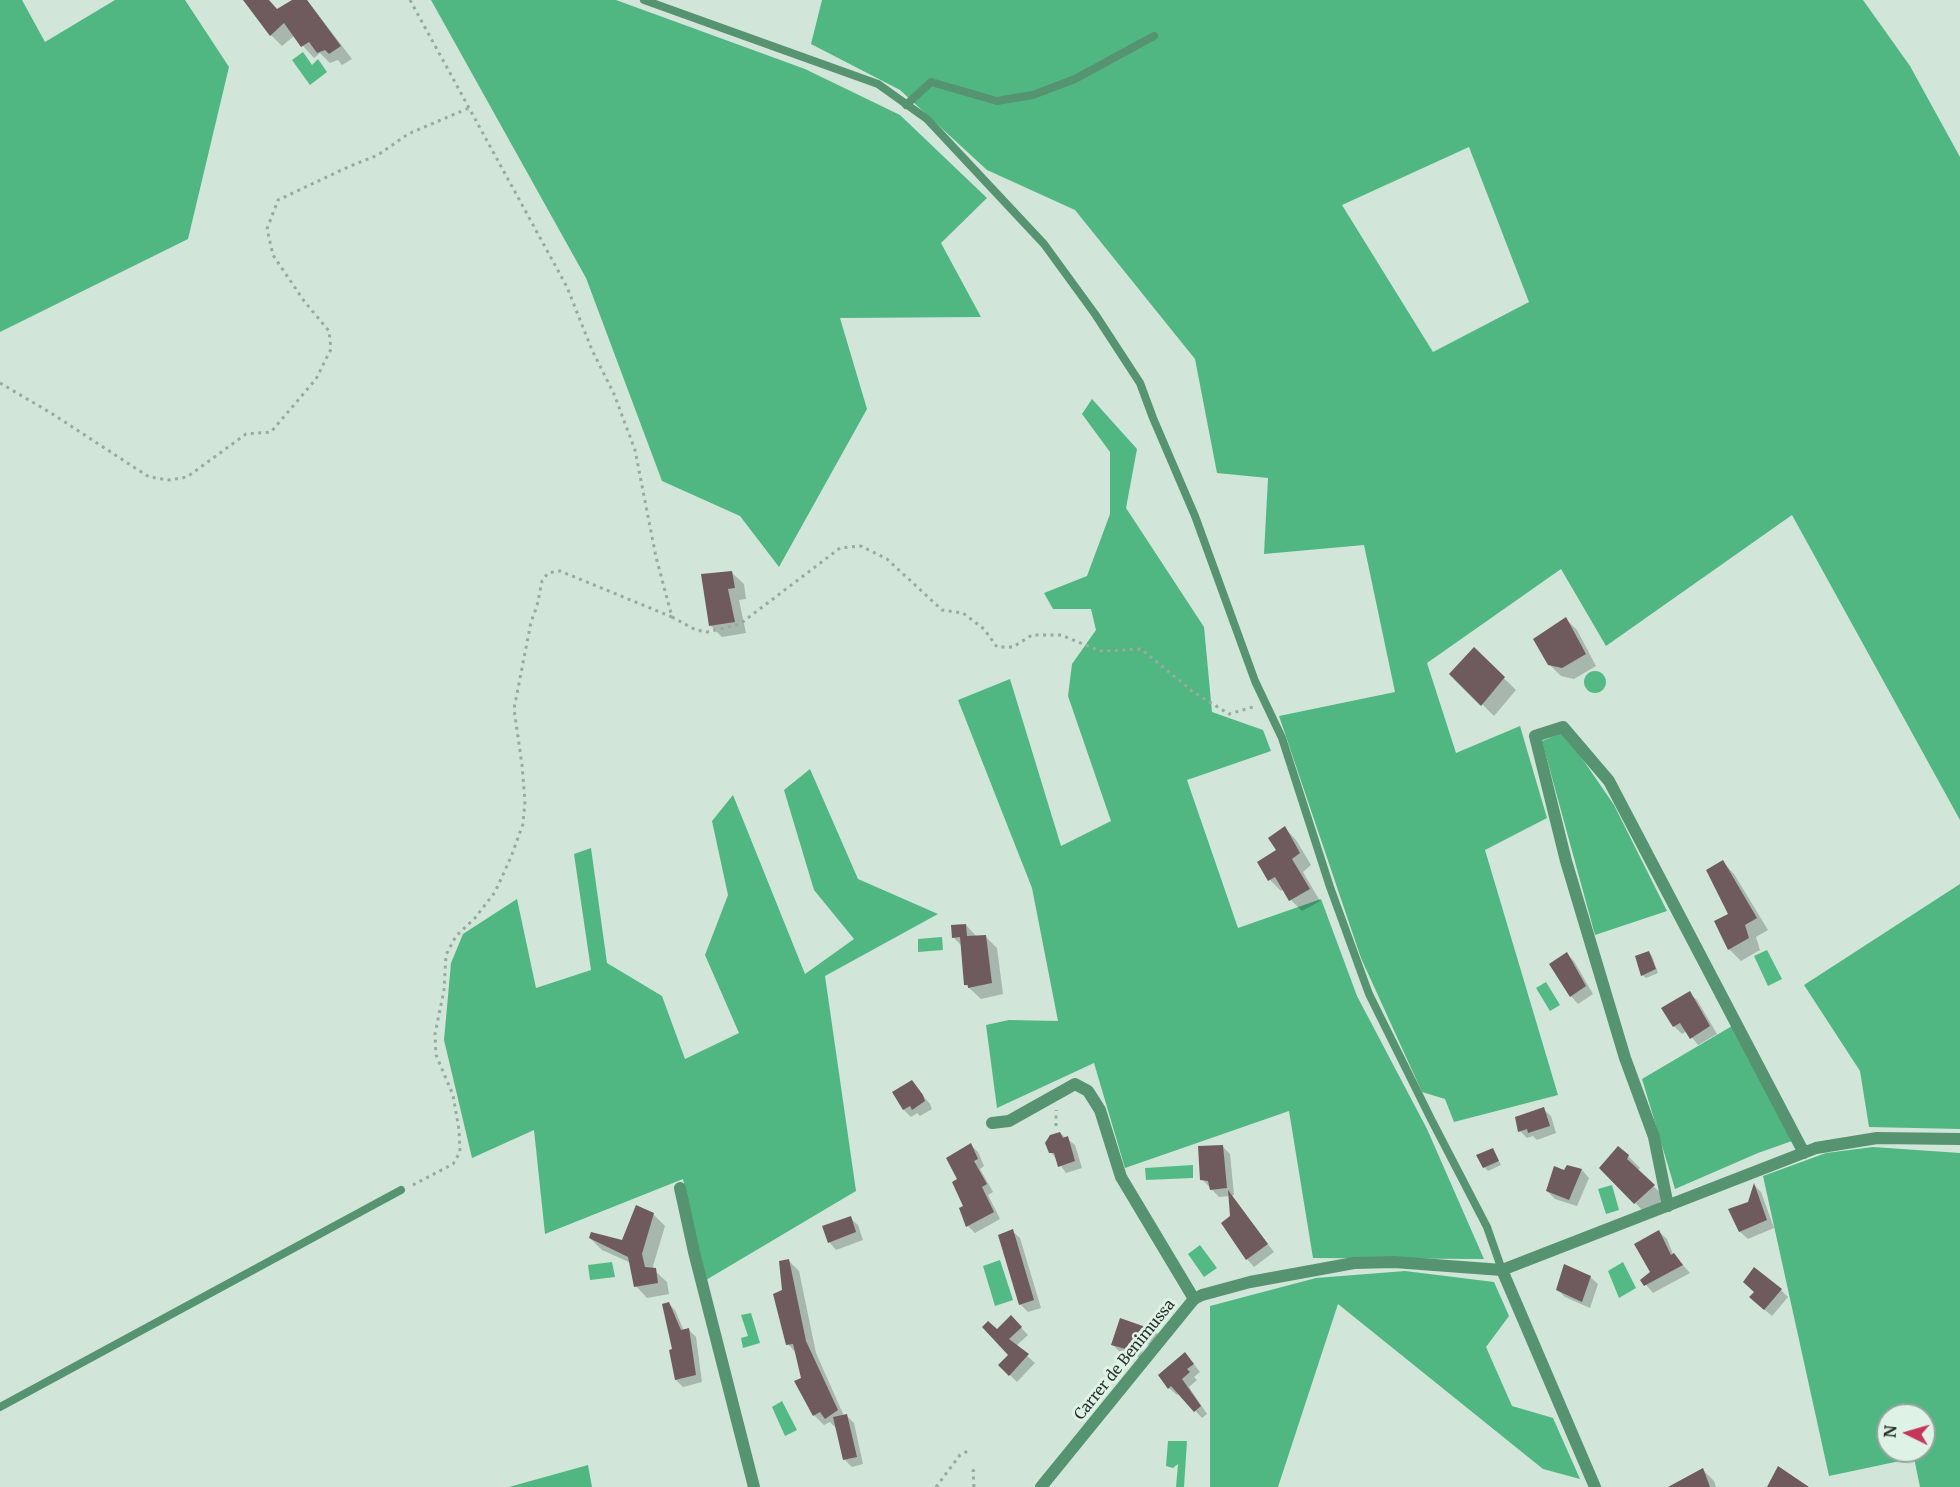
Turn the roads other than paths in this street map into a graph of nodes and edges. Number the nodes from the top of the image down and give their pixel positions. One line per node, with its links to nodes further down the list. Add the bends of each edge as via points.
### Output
1 (644, 0): 3 (lane, via 878,84)
2 (1154, 36): 3 (lane, via 1075,79 1033,95 997,101 931,82)
3 (906, 105): 10 (lane, via 927,119 1044,244 1140,382 1195,516 1255,681 1282,738 1369,994 1487,1227)
4 (992, 1123): 11 (street, via 1009,1121 1075,1084 1088,1091 1100,1110 1121,1177)
5 (1960, 1139): 6 (street, via 1877,1138)
6 (1804, 1153): 9 (street); 9 (street, via 1609,781 1563,727 1535,736 1566,861 1625,1058 1654,1137)
7 (680, 1188): 13 (street)
8 (401, 1190): 12 (lane)
9 (1668, 1206): 10 (street)
10 (1502, 1270): 11 (street, Carrer de Benimussa, via 1354,1263 1250,1282); 15 (street)
11 (1194, 1299): 14 (street, Carrer de Benimussa)
12 (0, 1407)
13 (754, 1487)
14 (1041, 1487)
15 (1595, 1487)

